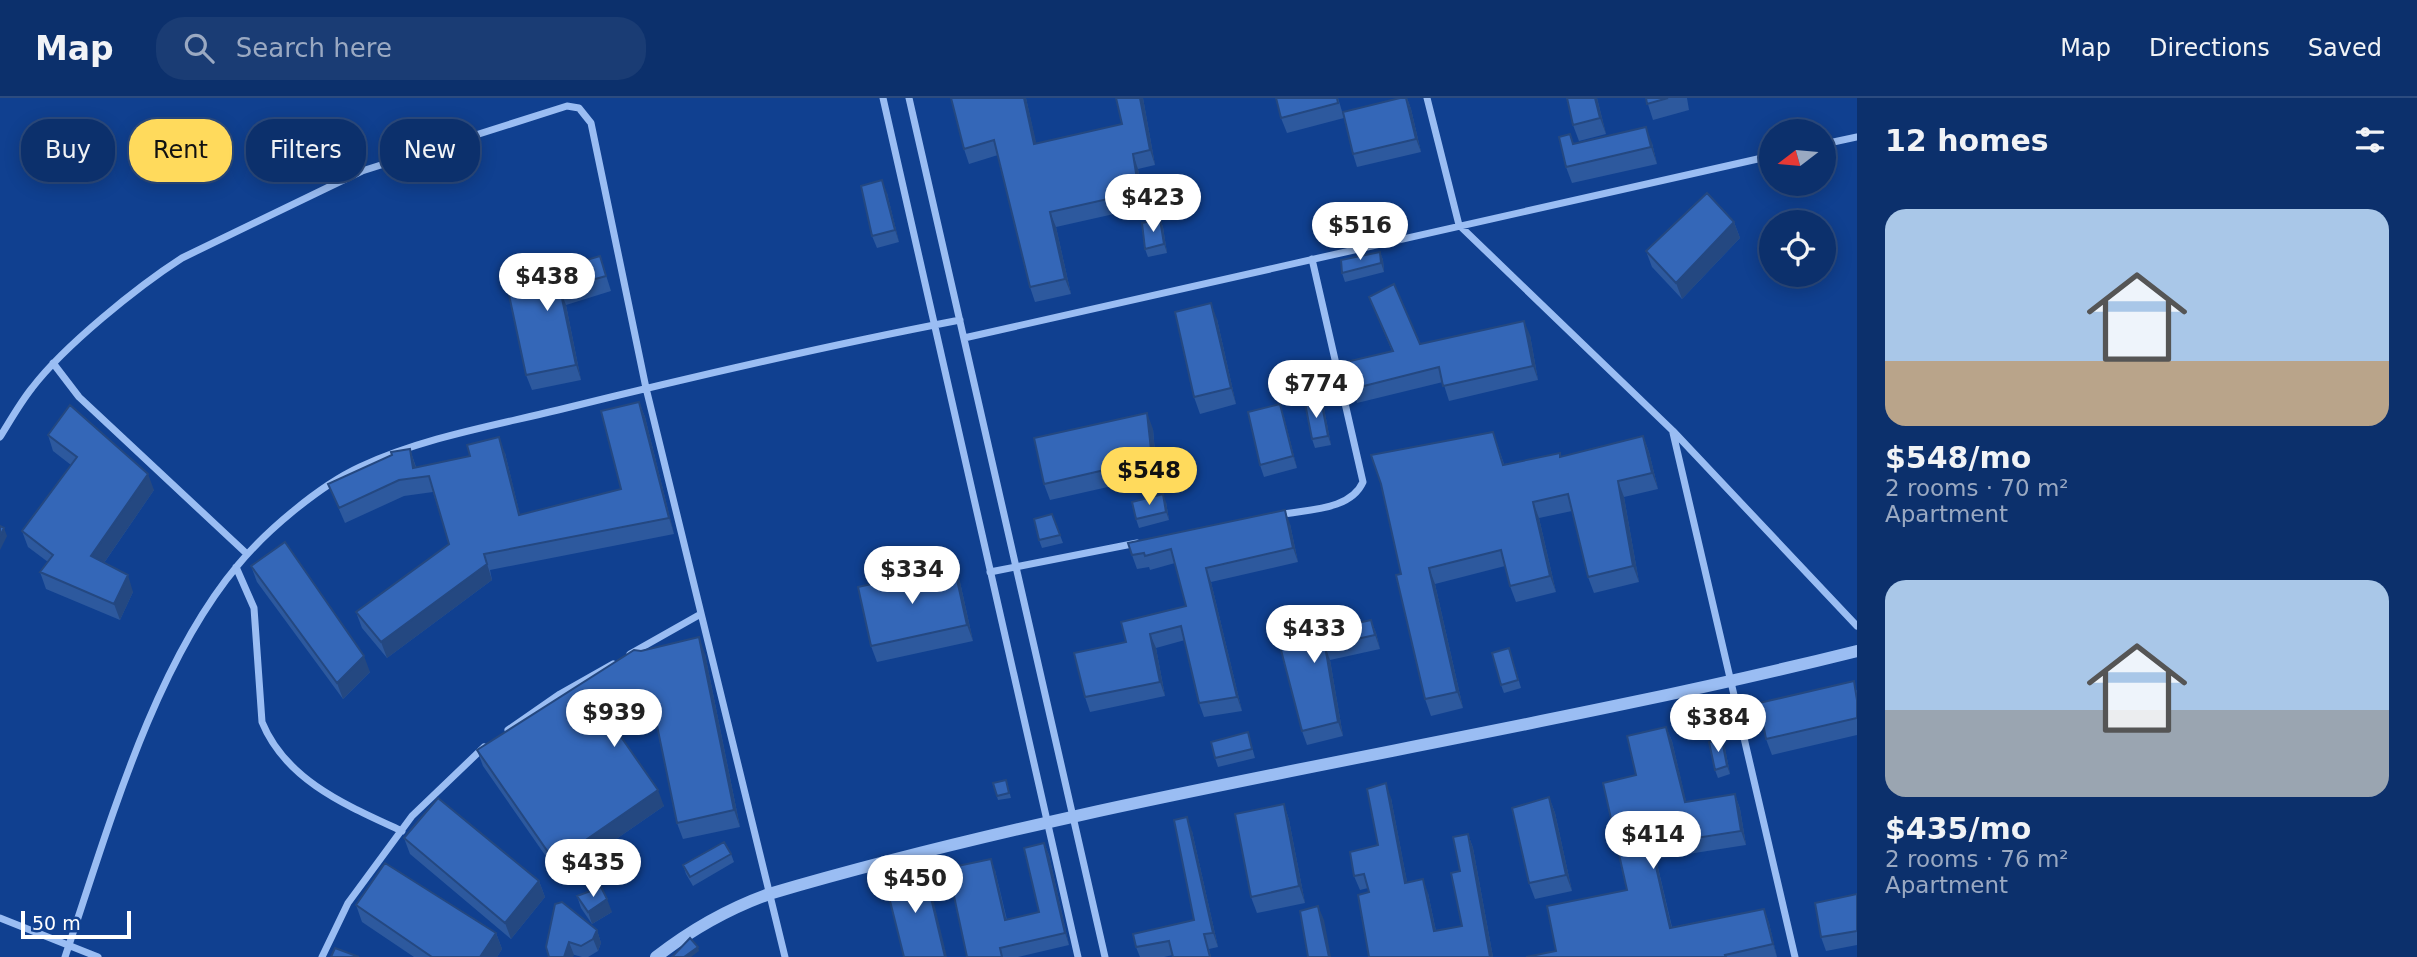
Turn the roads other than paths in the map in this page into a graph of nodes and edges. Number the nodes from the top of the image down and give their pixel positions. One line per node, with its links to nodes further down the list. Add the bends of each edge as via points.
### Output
1 (883, 98): 10 (street)
2 (1427, 98): 7 (street)
3 (912, 99): 9 (street)
4 (1857, 137): 5 (street)
5 (1836, 142)
6 (1759, 159): 7 (street)
7 (1459, 225): 8 (street); 14 (street)
8 (1312, 259): 11 (street); 16 (street, via 1363,482 1347,502)
9 (960, 320): 10 (street); 11 (street)
10 (933, 325): 13 (street); 21 (street)
11 (964, 338): 19 (street)
12 (53, 363): 13 (street, via 182,258 362,171 567,106 579,108 591,123); 15 (street); 18 (street, via 79,397)
13 (646, 388): 18 (street, via 426,443 359,467 293,513); 22 (street)
14 (1673, 431): 23 (street); 25 (street)
15 (0, 437)
16 (1268, 517)
17 (1148, 540): 19 (street)
18 (247, 555): 20 (street)
19 (1016, 566): 21 (street); 26 (street)
20 (236, 567): 28 (street, via 254,608 262,722 269,738 291,765 332,799); 31 (street, via 189,638 145,729)
21 (990, 572): 27 (street)
22 (699, 615): 28 (street, via 560,694 474,754); 29 (street)
23 (1857, 626)
24 (1857, 651): 25 (street)
25 (1734, 682): 26 (street); 39 (street)
26 (1073, 816): 27 (street); 38 (street)
27 (1047, 821): 29 (street); 37 (street)
28 (402, 831): 34 (street, via 348,903)
29 (769, 894): 35 (street, via 701,925); 36 (street)
30 (0, 918): 31 (street)
31 (68, 946): 32 (street); 33 (street)
32 (65, 957)
33 (98, 957)
34 (322, 957)
35 (656, 957)
36 (785, 957)
37 (1078, 957)
38 (1105, 957)
39 (1795, 957)

